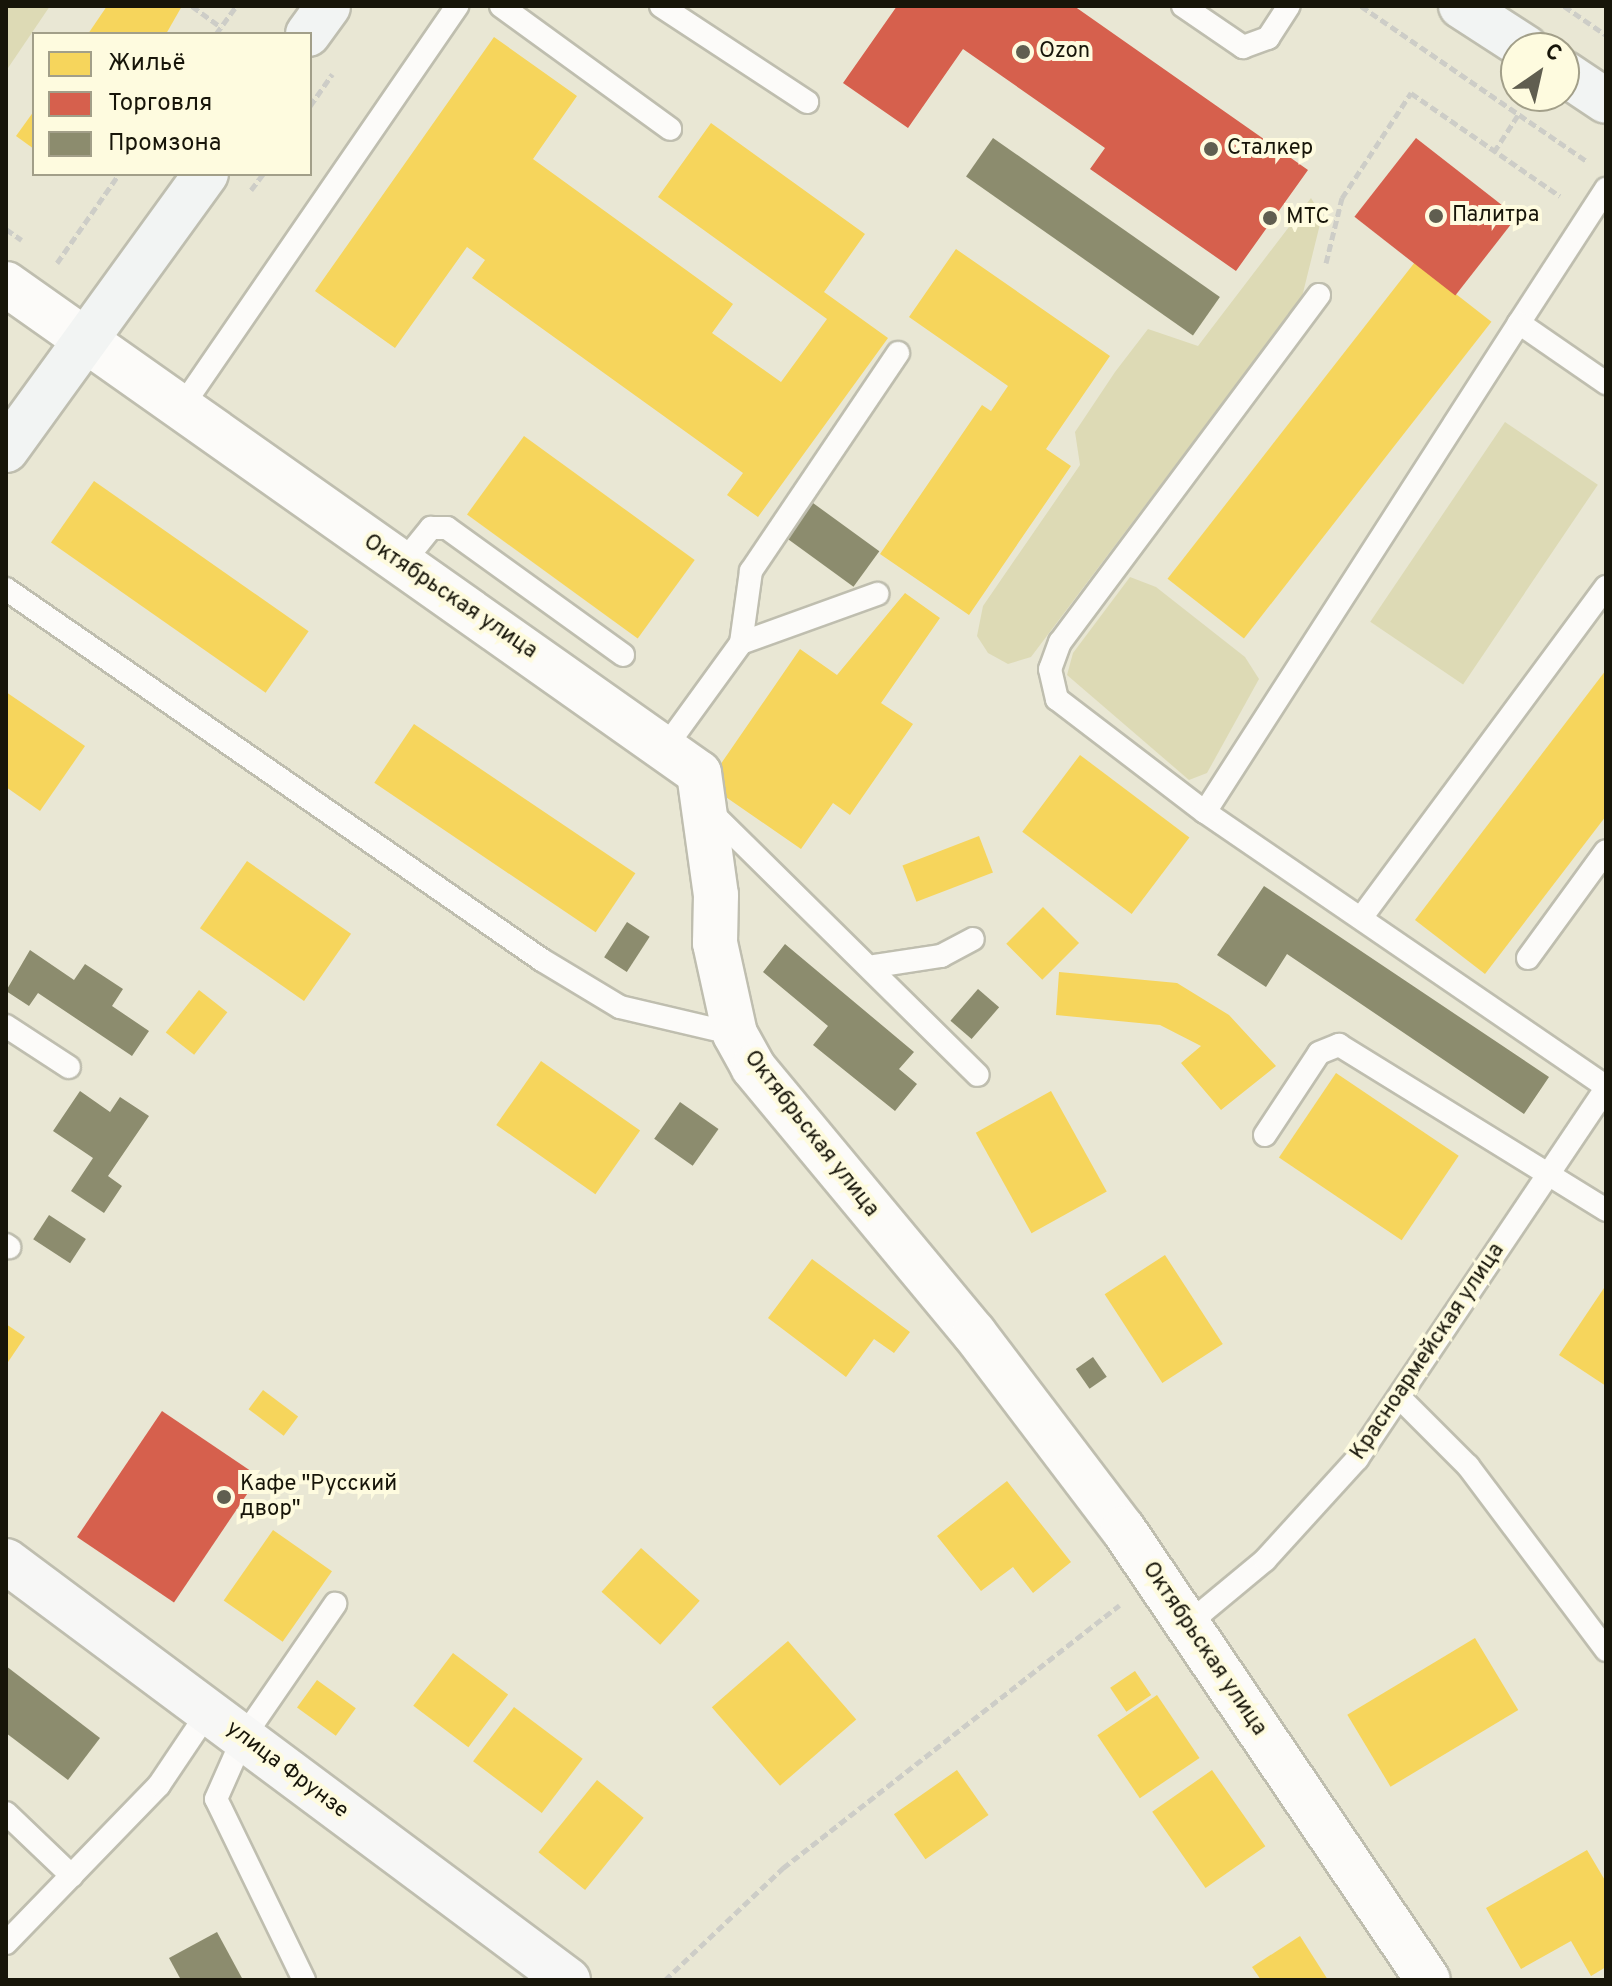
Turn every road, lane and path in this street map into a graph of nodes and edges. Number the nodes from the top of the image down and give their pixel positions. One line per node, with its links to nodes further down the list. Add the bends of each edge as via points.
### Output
1 (192, 6): 12 (path)
2 (236, 6): 12 (path)
3 (328, 6): 14 (main road)
4 (457, 6): 35 (lane)
5 (501, 6): 21 (lane)
6 (661, 6): 19 (lane)
7 (1183, 6): 8 (lane, via 1243,47 1268,38)
8 (1289, 6)
9 (1361, 6): 20 (path)
10 (1461, 6): 15 (main road)
11 (1564, 6): 16 (path)
12 (221, 27): 13 (path)
13 (217, 32)
14 (309, 32)
15 (1501, 32)
16 (1606, 35)
17 (1580, 84): 18 (main road)
18 (1606, 101)
19 (807, 102)
20 (1518, 115): 22 (path); 23 (path)
21 (670, 129)
22 (1494, 152): 27 (path); 30 (path, via 1411,93 1342,198)
23 (1593, 166)
24 (118, 176): 28 (path)
25 (205, 176): 32 (main road)
26 (1606, 189): 27 (lane)
27 (1589, 215): 31 (lane)
28 (56, 264)
29 (6, 284): 32 (street, Октябрьская улица)
30 (1319, 295): 45 (lane, via 1091,595 1050,669 1057,699)
31 (1519, 323): 34 (lane); 45 (lane)
32 (86, 341): 35 (street, Октябрьская улица); 36 (main road)
33 (898, 353): 41 (lane, via 751,571)
34 (1606, 383)
35 (181, 408): 37 (street, Октябрьская улица)
36 (6, 450)
37 (401, 565): 42 (lane, via 431,528 447,528); 43 (street, Октябрьская улица)
38 (1606, 587): 47 (lane)
39 (6, 589): 52 (lane, via 542,960 620,1007)
40 (877, 594): 41 (lane)
41 (741, 643): 43 (lane)
42 (623, 655)
43 (667, 745): 44 (street, Октябрьская улица, via 699,773)
44 (706, 807): 50 (lane); 52 (street, Октябрьская улица, via 715,943)
45 (1205, 812): 47 (lane)
46 (1606, 851): 49 (lane)
47 (1361, 918): 55 (lane)
48 (973, 939): 50 (lane, via 941,956)
49 (1528, 958)
50 (875, 966): 54 (lane)
51 (6, 1026): 53 (lane)
52 (735, 1034): 61 (street, Октябрьская улица, via 776,1097 974,1333)
53 (69, 1067)
54 (978, 1075)
55 (1606, 1088): 57 (lane, Красноармейская улица)
56 (1265, 1135): 57 (lane, via 1319,1053 1339,1045)
57 (1548, 1171): 58 (lane); 59 (lane, Красноармейская улица)
58 (1606, 1210)
59 (1401, 1399): 63 (lane, Красноармейская улица, via 1265,1560); 64 (lane, via 1468,1466)
60 (6, 1561): 65 (main road, улица Фрунзе)
61 (1156, 1578): 63 (street, Октябрьская улица); 72 (path, via 783,1868)
62 (335, 1604): 66 (lane)
63 (1188, 1624): 73 (street, Октябрьская улица)
64 (1606, 1650)
65 (208, 1712): 66 (main road, улица Фрунзе); 68 (lane, via 159,1785)
66 (243, 1738): 70 (lane, via 220,1783 221,1822); 71 (main road, улица Фрунзе)
67 (6, 1813): 68 (lane)
68 (72, 1876): 69 (lane)
69 (6, 1943)
70 (304, 1980)
71 (568, 1980)
72 (665, 1980)
73 (1428, 1980)

